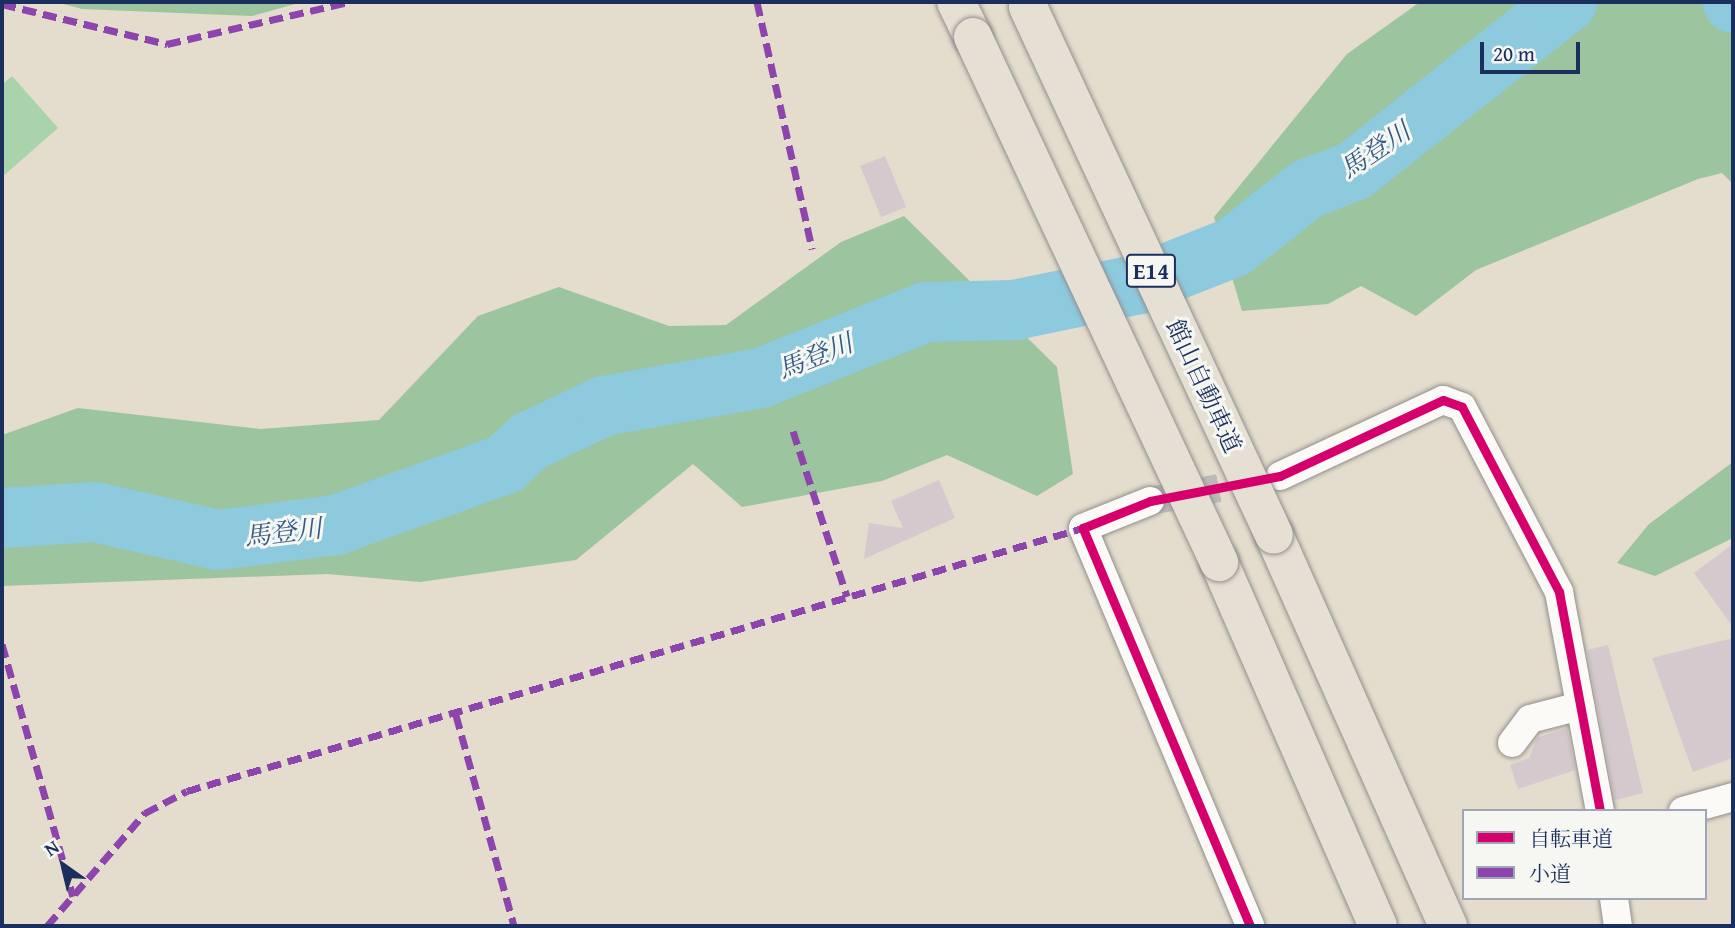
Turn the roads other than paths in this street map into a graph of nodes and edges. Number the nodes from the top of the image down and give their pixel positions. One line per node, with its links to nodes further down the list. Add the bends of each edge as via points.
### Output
1 (956, 2): 12 (highway, E14, bridge, via 1219,562)
2 (1026, 5): 13 (highway, 館山自動車道 / E14, bridge, via 1273,535)
3 (1280, 476): 5 (street, via 1443,400 1462,407 1559,592)
4 (1150, 501): 11 (street, via 1083,528)
5 (1580, 706): 6 (street, via 1530,719); 8 (street)
6 (1512, 743)
7 (1733, 797): 9 (street)
8 (1600, 809)
9 (1690, 809)
10 (1614, 900): 14 (street)
11 (1250, 926)
12 (1378, 926)
13 (1448, 926)
14 (1618, 926)

